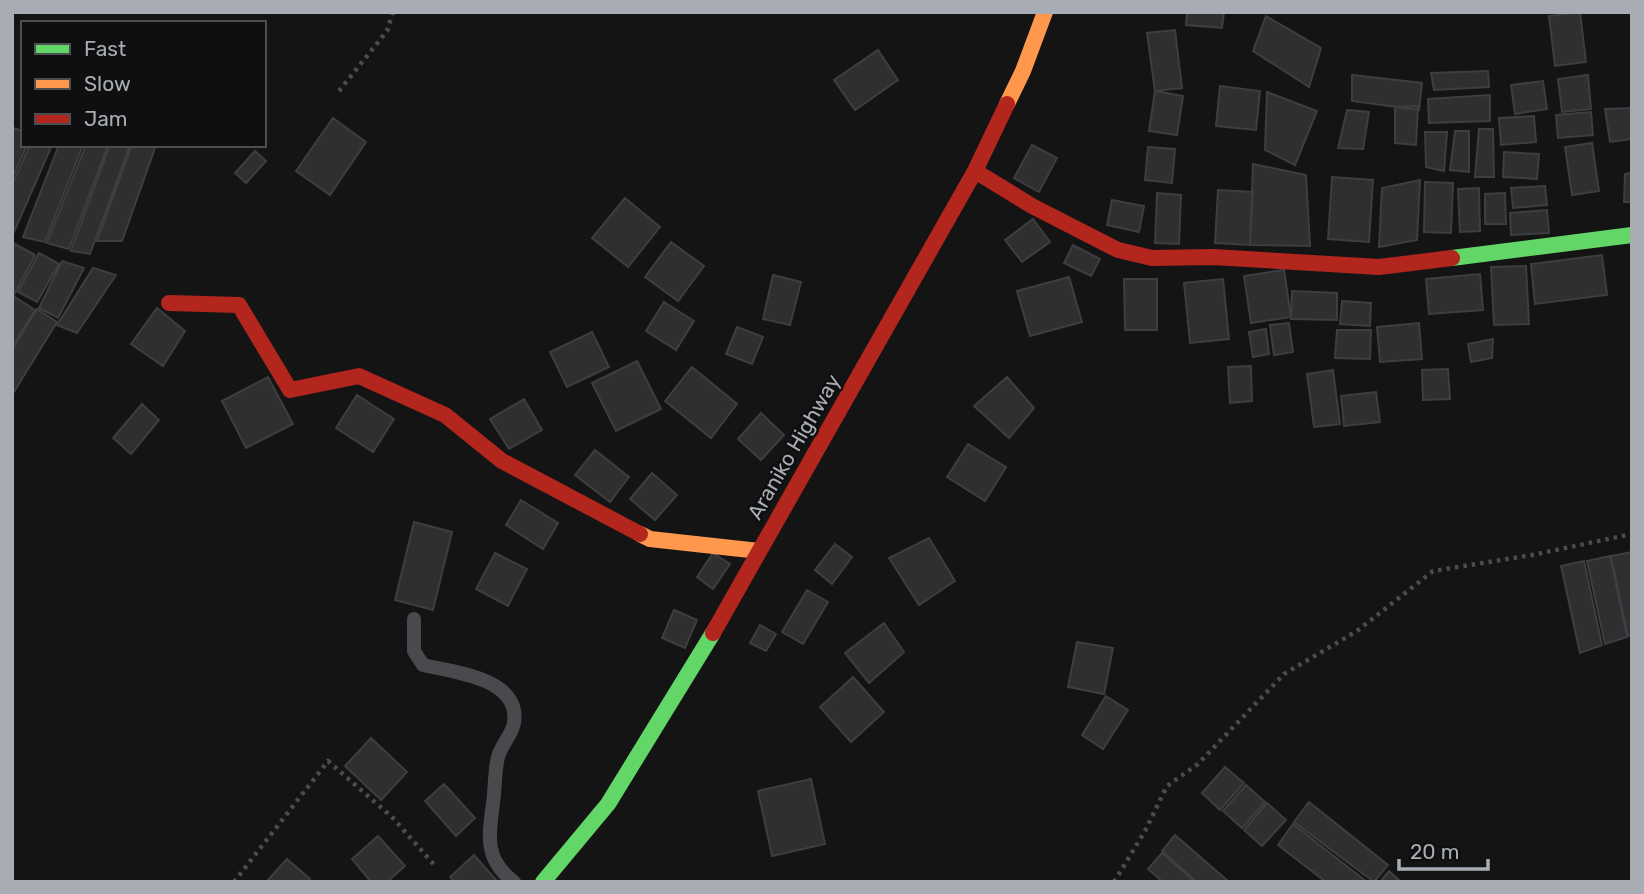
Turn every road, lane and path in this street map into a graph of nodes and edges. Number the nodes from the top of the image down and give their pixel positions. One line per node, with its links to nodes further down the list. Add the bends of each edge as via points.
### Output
1 (393, 12): 3 (path, via 387,31)
2 (1045, 12): 4 (main road, Araniko Highway, via 1023,71)
3 (339, 91)
4 (975, 171): 5 (main road, via 1118,250 1152,258 1378,267); 8 (main road, Araniko Highway)
5 (1632, 235)
6 (169, 303): 8 (main road, via 239,305 290,390 359,376 445,415 502,461 650,539)
7 (1632, 534): 14 (path, via 1433,571 1357,631 1284,674 1198,764 1167,786)
8 (759, 551): 13 (main road, Araniko Highway, via 608,804)
9 (414, 619): 12 (lane, via 414,651 424,665 486,680 501,689 510,704 514,721 498,757 488,845 499,871)
10 (436, 867): 11 (path, via 393,818 328,761)
11 (234, 882)
12 (514, 882)
13 (543, 882)
14 (1114, 882)

